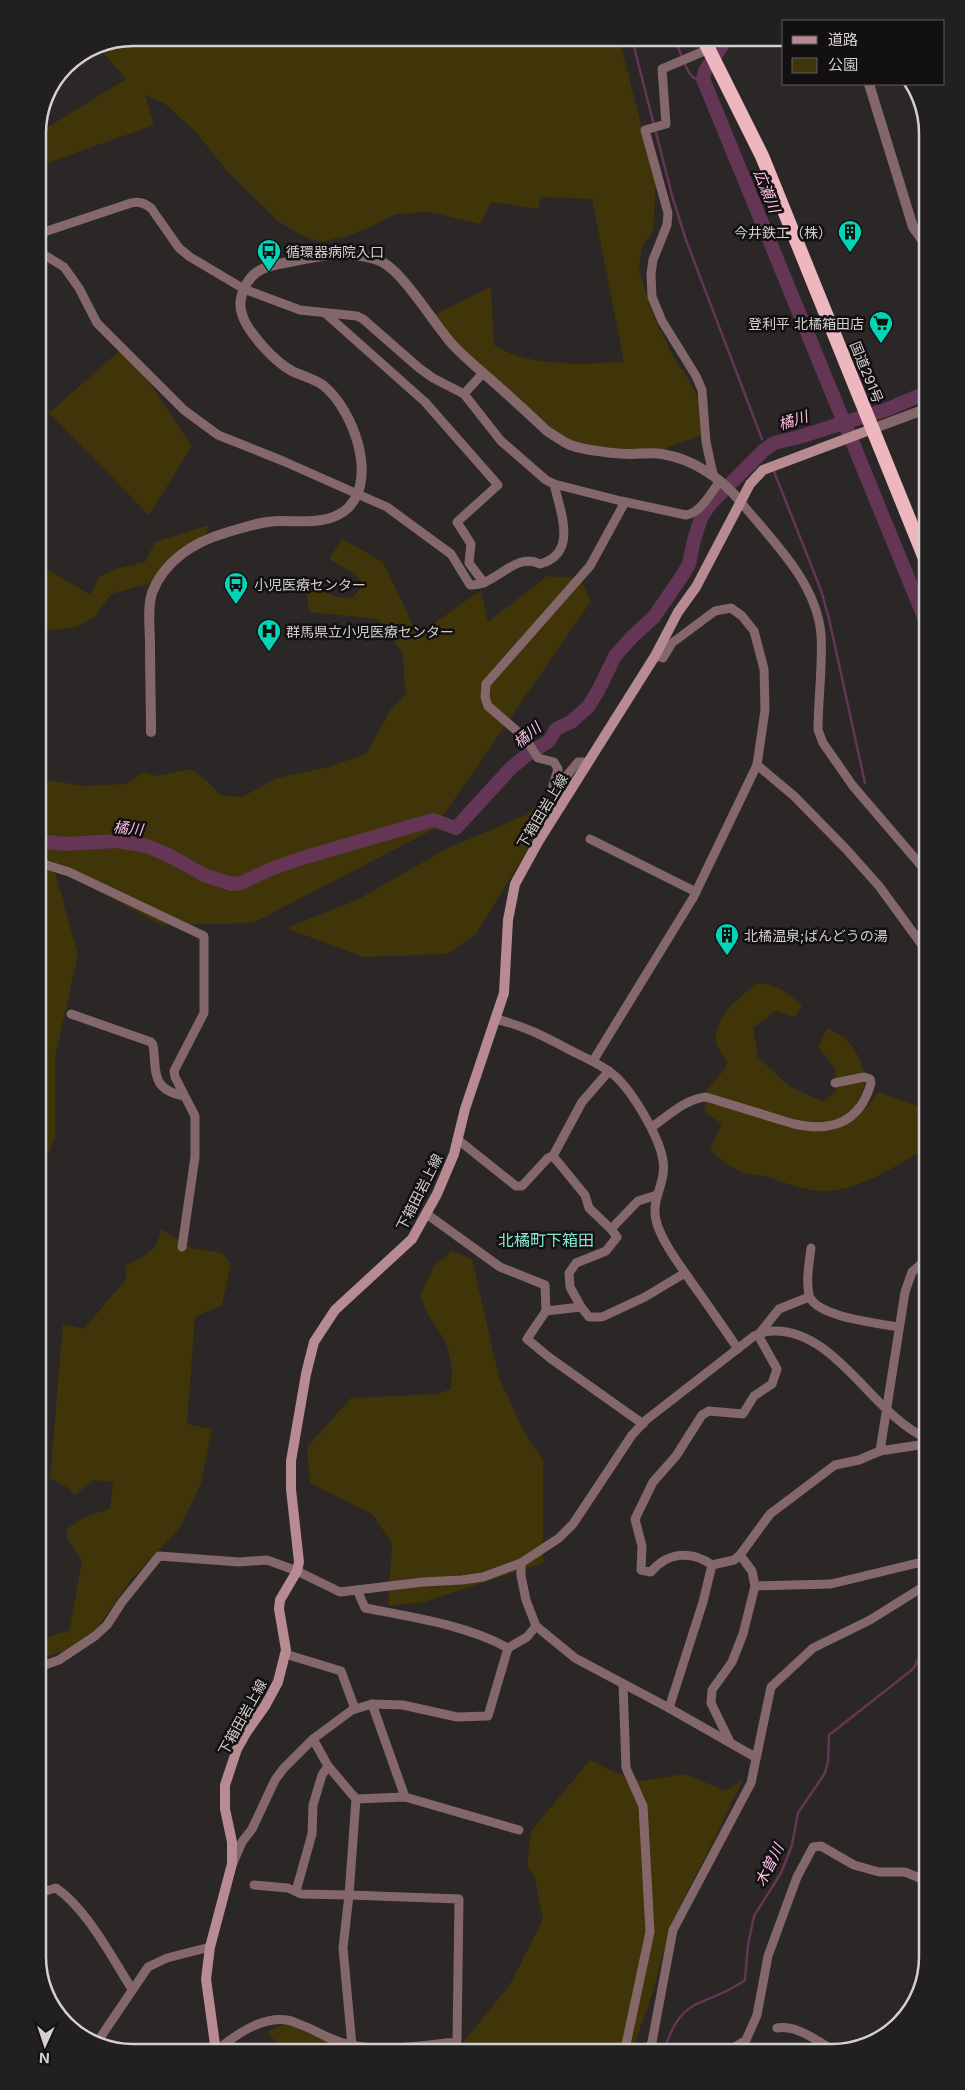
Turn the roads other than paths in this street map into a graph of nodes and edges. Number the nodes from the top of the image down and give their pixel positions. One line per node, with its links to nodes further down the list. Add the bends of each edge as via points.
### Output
1 (710, 50): 11 (highway, 国道291号, via 762,156); 12 (street, via 662,70 666,124 646,129 668,213 667,225 653,260 652,297 662,321 702,390 706,442)
2 (869, 85): 4 (street, via 913,227)
3 (46, 231): 6 (street, via 136,201 151,208 179,248 190,257)
4 (919, 235)
5 (46, 256): 14 (street, via 64,267 97,323 184,410 218,435)
6 (244, 289): 7 (street, via 300,310); 8 (street, via 261,269 298,260 336,255 383,263 417,299 453,346); 14 (street, via 242,314 264,348 291,371 322,384 342,408 362,459)
7 (325, 313): 9 (street, via 363,319 418,368); 18 (street, via 425,402 498,485 458,522 471,544 469,563)
8 (483, 373): 9 (street); 12 (street, via 547,431 572,446 630,454 662,454 675,457)
9 (464, 394): 13 (street, via 501,441)
10 (919, 411): 11 (street)
11 (871, 424): 15 (main road, 下箱田岩上線, via 842,441 763,470); 17 (highway, 国道291号)
12 (718, 479): 15 (street); 16 (street, via 692,514)
13 (554, 484): 16 (street); 18 (street, via 564,528 561,551 540,564 517,562)
14 (357, 494): 18 (street, via 387,507 440,544 451,554 470,584); 20 (street, via 349,507 328,519 270,521 206,538 173,562 156,586 149,610)
15 (740, 501): 19 (main road, 下箱田岩上線, via 696,587 678,612); 24 (street, via 800,574 813,603 821,634 818,730 823,743 853,786)
16 (625, 502): 21 (street, via 590,566 486,684 488,706 525,738 538,758 554,762 558,769 552,788 555,790 578,762)
17 (919, 544)
18 (484, 583)
19 (655, 656): 21 (main road, 下箱田岩上線); 22 (street, via 663,658 672,643 715,612 731,608 742,616 754,631 764,669 765,710)
20 (152, 732)
21 (588, 762): 29 (main road, 下箱田岩上線, via 515,884 508,920 504,993)
22 (757, 765): 26 (street); 27 (street, via 794,796 853,856 884,892)
23 (590, 839): 26 (street)
24 (919, 863)
25 (46, 865): 33 (street, via 69,872 204,936 204,1014 174,1071)
26 (696, 892): 30 (street)
27 (919, 942)
28 (71, 1014): 33 (street, via 151,1042 158,1082 168,1092)
29 (495, 1019): 30 (street, via 533,1031); 35 (main road, 下箱田岩上線)
30 (593, 1062): 31 (street)
31 (609, 1072): 34 (street, via 622,1084); 36 (street, via 582,1102)
32 (835, 1083): 34 (street, via 864,1077 871,1083 863,1101 851,1115 833,1126 794,1124 706,1097 686,1103)
33 (184, 1096): 40 (street, via 195,1116 194,1157)
34 (652, 1127): 37 (street, via 664,1169)
35 (457, 1139): 36 (street, via 516,1186 522,1186); 59 (main road, 下箱田岩上線, via 454,1154 412,1239 335,1310 314,1342 292,1462)
36 (553, 1156): 39 (street, via 585,1195 588,1208)
37 (657, 1195): 39 (street, via 638,1201); 43 (street, via 654,1209 660,1231)
38 (428, 1214): 46 (street, via 500,1267 545,1285)
39 (611, 1229): 45 (street, via 617,1237 606,1251 576,1263 569,1273 570,1287)
40 (182, 1247)
41 (811, 1248): 44 (street, via 807,1282)
42 (919, 1266): 47 (street, via 912,1272 905,1292)
43 (685, 1273): 45 (street, via 602,1317 589,1317); 49 (street)
44 (810, 1297): 47 (street, via 826,1313); 48 (street, via 779,1310)
45 (581, 1307): 46 (street)
46 (546, 1311): 51 (street, via 527,1339)
47 (898, 1327): 50 (street)
48 (758, 1335): 49 (street); 50 (street, via 770,1331 788,1332 814,1341); 58 (street, via 778,1370 772,1384 754,1396 743,1414 709,1411 702,1415 676,1456 653,1482 635,1519 642,1546 641,1570 651,1572 671,1557 687,1554)
49 (738, 1349): 51 (street)
50 (886, 1409): 52 (street); 54 (street)
51 (642, 1424): 56 (street, via 573,1524 559,1538)
52 (919, 1434)
53 (919, 1445): 54 (street)
54 (880, 1451): 55 (street, via 828,1470 770,1514)
55 (740, 1555): 58 (street, via 734,1560); 60 (street, via 752,1570)
56 (521, 1563): 62 (street, via 490,1575 462,1580); 63 (street, via 520,1576)
57 (919, 1563): 60 (street, via 831,1584)
58 (712, 1565): 69 (street)
59 (297, 1571): 62 (street, via 340,1592); 65 (main road, 下箱田岩上線, via 280,1600); 66 (street, via 268,1560 239,1562 159,1556 107,1625 59,1660)
60 (755, 1586): 72 (street, via 732,1662 712,1690 711,1703)
61 (919, 1589): 73 (street, via 870,1620 813,1648 771,1687)
62 (357, 1590): 64 (street, via 365,1608 422,1618)
63 (536, 1626): 64 (street); 67 (street, via 575,1658)
64 (508, 1648): 68 (street, via 488,1716 456,1717 403,1705)
65 (285, 1654): 70 (street, via 341,1671); 78 (main road, 下箱田岩上線, via 274,1691 246,1733 226,1778 225,1809 232,1842)
66 (46, 1665)
67 (623, 1684): 69 (street); 93 (street, via 626,1768 643,1806 650,1932)
68 (372, 1704): 70 (street); 75 (street)
69 (669, 1708): 72 (street)
70 (355, 1709): 71 (street)
71 (313, 1738): 74 (street); 78 (street, via 275,1780)
72 (729, 1740): 73 (street)
73 (755, 1757): 94 (street, via 750,1783 673,1930)
74 (328, 1766): 76 (street); 82 (street, via 313,1805 312,1834)
75 (404, 1797): 76 (street); 77 (street)
76 (356, 1799): 83 (street)
77 (519, 1830)
78 (232, 1864): 84 (main road, 下箱田岩上線)
79 (919, 1878): 95 (street, via 905,1872 879,1872 854,1865 821,1846 813,1847 797,1877 768,1956 756,2015 746,2040)
80 (254, 1885): 82 (street)
81 (46, 1891): 85 (street, via 56,1888 65,1894 96,1933)
82 (296, 1891): 83 (street, via 301,1894)
83 (348, 1895): 91 (street, via 343,1948); 92 (street, via 459,1899 457,2042)
84 (210, 1947): 85 (street, via 167,1958 148,1967); 88 (main road, 下箱田岩上線, via 206,1979)
85 (132, 1989): 87 (street)
86 (777, 2028): 96 (street, via 796,2030)
87 (100, 2037)
88 (215, 2044)
89 (224, 2044): 90 (street, via 237,2033 271,2021 288,2020)
90 (344, 2044)
91 (352, 2044)
92 (433, 2044)
93 (626, 2044)
94 (651, 2044)
95 (740, 2044)
96 (822, 2044)

